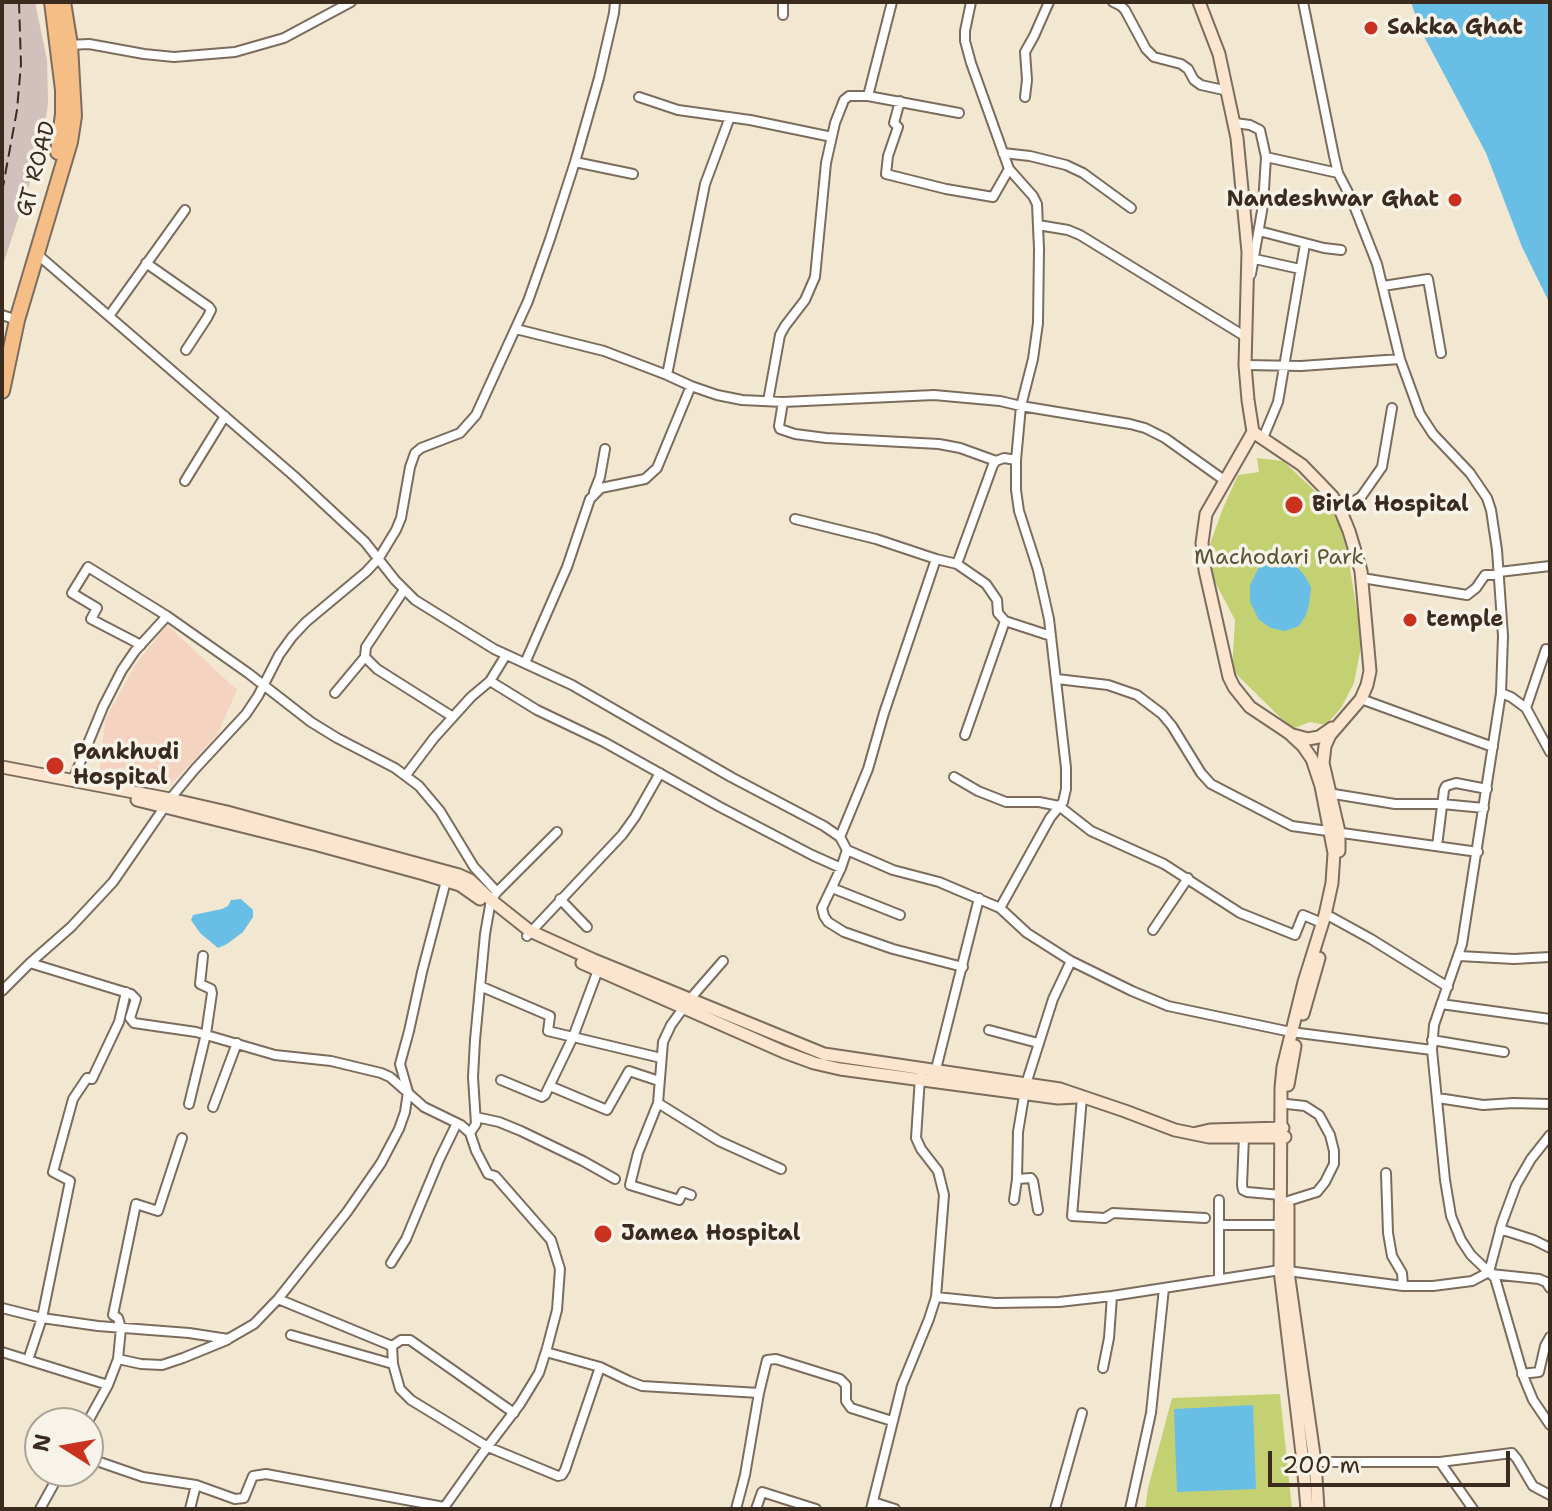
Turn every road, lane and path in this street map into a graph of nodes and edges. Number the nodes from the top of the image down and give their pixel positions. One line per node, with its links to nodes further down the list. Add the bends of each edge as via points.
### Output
1 (52, 2): 13 (highway, GT ROAD)
2 (63, 2): 13 (highway, GT ROAD)
3 (615, 2): 25 (street)
4 (783, 2): 12 (street)
5 (892, 2): 15 (street)
6 (971, 2): 23 (street, via 965,41)
7 (1049, 2): 17 (street, via 1025,52)
8 (1113, 2): 14 (street, via 1125,10 1154,57 1181,64 1201,85)
9 (1199, 2): 14 (main road)
10 (1303, 2): 27 (street)
11 (349, 3): 13 (street, via 284,38 219,54 159,56)
12 (783, 15)
13 (64, 45): 35 (highway, GT ROAD, via 74,116); 42 (highway, GT ROAD, via 61,139)
14 (1228, 91): 21 (main road)
15 (868, 96): 18 (street); 22 (street, via 844,100)
16 (639, 97): 20 (street, via 678,110)
17 (1025, 97)
18 (900, 101): 19 (street); 26 (street, via 886,174 993,197)
19 (959, 113)
20 (730, 117): 22 (street); 51 (street, via 706,179)
21 (1235, 123): 24 (street, via 1260,130); 40 (main road)
22 (832, 137): 54 (street, via 815,277 780,335)
23 (1003, 153): 26 (street); 29 (street, via 1066,165)
24 (1266, 157): 27 (street); 32 (street)
25 (575, 162): 28 (street); 43 (street)
26 (1009, 169): 31 (street, via 1033,196)
27 (1338, 173): 39 (street, via 1372,247)
28 (633, 174)
29 (1131, 208)
30 (185, 210): 37 (street)
31 (1038, 225): 44 (street, via 1080,235); 56 (street, via 1038,323)
32 (1259, 231): 33 (street); 36 (street)
33 (1305, 244): 34 (street); 38 (street)
34 (1341, 250)
35 (36, 253): 41 (street); 42 (highway, GT ROAD)
36 (1255, 259): 38 (street); 40 (street)
37 (146, 263): 41 (street); 46 (street, via 209,307 210,314)
38 (1300, 269): 50 (street)
39 (1383, 286): 47 (street, via 1428,279); 48 (street)
40 (1249, 287): 44 (main road)
41 (109, 316): 58 (street)
42 (10, 318): 45 (highway, GT ROAD); 53 (highway, GT ROAD)
43 (516, 329): 51 (street, via 604,351); 68 (street, via 468,426 415,453 401,518)
44 (1246, 337): 49 (main road)
45 (2, 348)
46 (186, 350)
47 (1441, 353)
48 (1400, 359): 50 (street); 72 (street, via 1420,414 1487,498)
49 (1245, 365): 50 (street); 59 (main road)
50 (1283, 365): 59 (street, via 1278,402)
51 (667, 375): 52 (street)
52 (691, 386): 54 (street); 65 (street, via 657,468 645,479)
53 (2, 391)
54 (768, 401): 55 (street)
55 (783, 402): 56 (street, via 934,395); 62 (street, via 780,429 795,434 939,444)
56 (1021, 406): 61 (street); 63 (street, via 1145,428)
57 (1392, 408): 66 (street, via 1382,467 1361,497)
58 (225, 416): 64 (street); 68 (street)
59 (1258, 435): 63 (main road); 66 (main road, via 1302,465)
60 (605, 449): 65 (street)
61 (1016, 460): 62 (street); 77 (street, via 1019,511)
62 (996, 461): 70 (street)
63 (1224, 480): 92 (main road, via 1206,514 1202,543 1229,677 1250,707)
64 (185, 481)
65 (594, 493): 82 (street)
66 (1340, 509): 73 (main road)
67 (795, 519): 69 (street)
68 (379, 558): 74 (street); 85 (street, via 292,637)
69 (936, 559): 70 (street); 110 (street, via 868,769)
70 (957, 564): 76 (street, via 986,584)
71 (1550, 566): 72 (street)
72 (1499, 573): 73 (street, via 1485,575 1467,595); 87 (street)
73 (1362, 578): 88 (main road, via 1370,671)
74 (404, 590): 80 (street); 81 (street, via 366,647)
75 (167, 616): 78 (street); 78 (street, via 88,567 72,593 97,608 91,619); 85 (street)
76 (1005, 621): 77 (street); 93 (street)
77 (1051, 636): 83 (street)
78 (141, 645): 101 (street, via 108,697)
79 (1546, 649): 89 (street)
80 (506, 655): 82 (street); 84 (street)
81 (365, 657): 86 (street); 90 (street)
82 (525, 663): 110 (street)
83 (1057, 679): 106 (street, via 1066,768 1065,796); 109 (street, via 1108,685 1137,695 1172,726 1211,784 1292,826)
84 (490, 681): 90 (street); 97 (street)
85 (264, 685): 99 (street, via 319,727); 104 (street, via 246,714)
86 (335, 693)
87 (1501, 693): 89 (street); 94 (street)
88 (1361, 699): 91 (main road); 94 (street)
89 (1526, 708): 95 (street)
90 (453, 717): 99 (street)
91 (1339, 723): 92 (main road, via 1319,737); 103 (main road, via 1325,746)
92 (1289, 733): 109 (main road, via 1312,759)
93 (965, 735)
94 (1493, 747): 102 (street)
95 (1550, 752)
96 (2, 767): 101 (main road)
97 (660, 773): 114 (street); 119 (street, via 622,835)
98 (2, 774): 104 (main road)
99 (406, 775): 120 (street, via 440,811)
100 (954, 777): 106 (street, via 1006,802)
101 (73, 780): 104 (main road)
102 (1487, 789): 105 (street, via 1449,784); 107 (street)
103 (1330, 792): 105 (street, via 1395,804); 109 (main road)
104 (167, 802): 116 (main road); 120 (main road, via 240,815 451,872 470,880); 132 (street, via 113,882)
105 (1442, 804): 107 (street); 111 (street)
106 (1059, 806): 115 (street, via 1091,831); 121 (street)
107 (1484, 808): 113 (street)
108 (557, 832): 120 (street)
109 (1335, 832): 111 (street); 123 (main road)
110 (840, 837): 112 (street)
111 (1437, 846): 113 (street)
112 (847, 850): 114 (street); 118 (street)
113 (1478, 852): 128 (street)
114 (841, 868): 117 (street)
115 (1188, 878): 123 (street, via 1240,913 1295,935 1303,915); 125 (street)
116 (446, 881): 120 (main road); 159 (street, via 400,1064)
117 (832, 888): 122 (street); 133 (street, via 822,908 833,927)
118 (979, 898): 121 (street); 133 (street)
119 (560, 899): 124 (street); 126 (street)
120 (492, 900): 126 (main road); 137 (street)
121 (1000, 908): 131 (street)
122 (900, 915)
123 (1326, 920): 138 (street, via 1371,939); 145 (main road, via 1304,982)
124 (587, 927)
125 (1153, 930)
126 (528, 934): 134 (main road); 141 (main road)
127 (203, 956): 146 (street, via 200,984 212,991)
128 (1459, 956): 129 (street); 138 (street)
129 (1550, 957)
130 (723, 961): 141 (street)
131 (1071, 961): 145 (street, via 1168,1006); 149 (street)
132 (30, 963): 136 (street); 140 (street)
133 (963, 967): 154 (street)
134 (598, 970): 141 (main road); 147 (street)
135 (2, 975): 136 (street)
136 (15, 978): 139 (street)
137 (480, 986): 147 (street, via 550,1016 548,1031); 167 (street, via 473,1077)
138 (1448, 987): 142 (street)
139 (2, 991)
140 (126, 992): 146 (street, via 136,999 130,1018 134,1023); 200 (street, via 119,1022 92,1079 87,1078 73,1099 53,1172 70,1181)
141 (687, 1004): 152 (street, via 669,1029); 153 (main road, via 824,1054)
142 (1441, 1004): 143 (street); 150 (street)
143 (1550, 1019)
144 (989, 1030): 149 (street)
145 (1294, 1033): 150 (street); 164 (main road); 169 (main road, via 1283,1067)
146 (206, 1034): 148 (street); 163 (street)
147 (573, 1037): 152 (street); 157 (street)
148 (237, 1043): 159 (street, via 275,1055 369,1069); 166 (street)
149 (1038, 1043): 158 (street)
150 (1432, 1045): 151 (street); 161 (street)
151 (1504, 1052)
152 (661, 1058): 156 (street)
153 (920, 1073): 154 (main road); 197 (street, via 916,1138 938,1171 944,1195)
154 (935, 1076): 158 (main road)
155 (501, 1080): 157 (street, via 543,1097)
156 (659, 1081): 157 (street, via 629,1071 607,1110); 162 (street)
157 (550, 1086)
158 (1025, 1089): 160 (main road, via 1060,1089); 178 (street)
159 (408, 1092): 168 (street, via 424,1107); 198 (street, via 399,1129 381,1163)
160 (1082, 1097): 171 (main road); 184 (street, via 1072,1216)
161 (1438, 1098): 165 (street, via 1483,1105); 191 (street, via 1451,1216 1471,1255)
162 (658, 1103): 175 (street, via 719,1141); 179 (street, via 630,1185 679,1200 683,1192)
163 (189, 1104)
164 (1287, 1104): 169 (main road); 180 (street, via 1319,1115 1330,1135 1334,1164 1317,1192)
165 (1550, 1104)
166 (213, 1107)
167 (476, 1117): 170 (street); 177 (street, via 521,1131)
168 (457, 1123): 170 (street); 189 (street)
169 (1283, 1132): 171 (main road); 173 (main road); 180 (main road)
170 (470, 1133): 207 (street, via 488,1174 541,1227 556,1253 557,1310)
171 (1193, 1134): 173 (main road)
172 (1550, 1135): 187 (street, via 1516,1185)
173 (1244, 1137): 180 (street, via 1243,1190)
174 (182, 1138): 201 (street, via 158,1211 136,1204 113,1315)
175 (781, 1169)
176 (1386, 1173): 193 (street, via 1388,1233)
177 (615, 1179)
178 (1017, 1179): 181 (street); 183 (street, via 1031,1178)
179 (691, 1195)
180 (1284, 1198): 186 (main road); 190 (main road)
181 (1014, 1200)
182 (1219, 1200): 185 (street)
183 (1038, 1210)
184 (1205, 1218)
185 (1219, 1225): 186 (street); 192 (street)
186 (1280, 1225): 190 (main road)
187 (1500, 1229): 188 (street); 191 (street)
188 (1550, 1248)
189 (391, 1263)
190 (1284, 1271): 192 (street); 193 (street); 222 (main road)
191 (1490, 1273): 193 (street, via 1464,1283); 195 (street, via 1539,1279); 213 (street)
192 (1219, 1279): 194 (street)
193 (1403, 1286)
194 (1164, 1288): 196 (street); 237 (street, via 1151,1413)
195 (1550, 1288)
196 (1112, 1296): 197 (street, via 1015,1304); 212 (street)
197 (936, 1297): 219 (street)
198 (278, 1299): 204 (street, via 254,1324); 205 (street)
199 (2, 1308): 200 (street)
200 (42, 1318): 201 (street); 209 (street)
201 (121, 1328): 204 (street); 208 (street)
202 (291, 1335): 210 (street)
203 (1550, 1337): 213 (street, via 1539,1372)
204 (228, 1339): 208 (street, via 162,1365)
205 (392, 1346): 210 (street); 217 (street, via 410,1340)
206 (2, 1352): 209 (street)
207 (546, 1352): 211 (street); 217 (street)
208 (118, 1359): 214 (street)
209 (28, 1360): 214 (street)
210 (393, 1364): 221 (street, via 400,1389 411,1400)
211 (600, 1367): 215 (street, via 642,1386); 221 (street, via 562,1475)
212 (1103, 1368)
213 (1522, 1374): 220 (street)
214 (108, 1385): 216 (street)
215 (759, 1393): 219 (street, via 765,1364 776,1359 840,1379 851,1408); 232 (street)
216 (96, 1407)
217 (514, 1413): 221 (street)
218 (1082, 1413): 236 (street)
219 (892, 1421): 228 (street)
220 (1550, 1425)
221 (488, 1447): 229 (street)
222 (1309, 1462): 223 (street); 238 (main road); 239 (main road)
223 (1440, 1462): 227 (street, via 1512,1453 1533,1486); 240 (street)
224 (104, 1464): 225 (street, via 143,1477)
225 (196, 1485): 229 (street, via 241,1499 253,1476 273,1474); 231 (street)
226 (52, 1487): 230 (street)
227 (1550, 1495)
228 (872, 1505): 235 (street)
229 (444, 1508)
230 (40, 1509)
231 (190, 1509)
232 (736, 1509)
233 (756, 1509): 234 (street, via 762,1492)
234 (816, 1509)
235 (895, 1509)
236 (1055, 1509)
237 (1130, 1509)
238 (1307, 1509)
239 (1318, 1509)
240 (1473, 1509)

